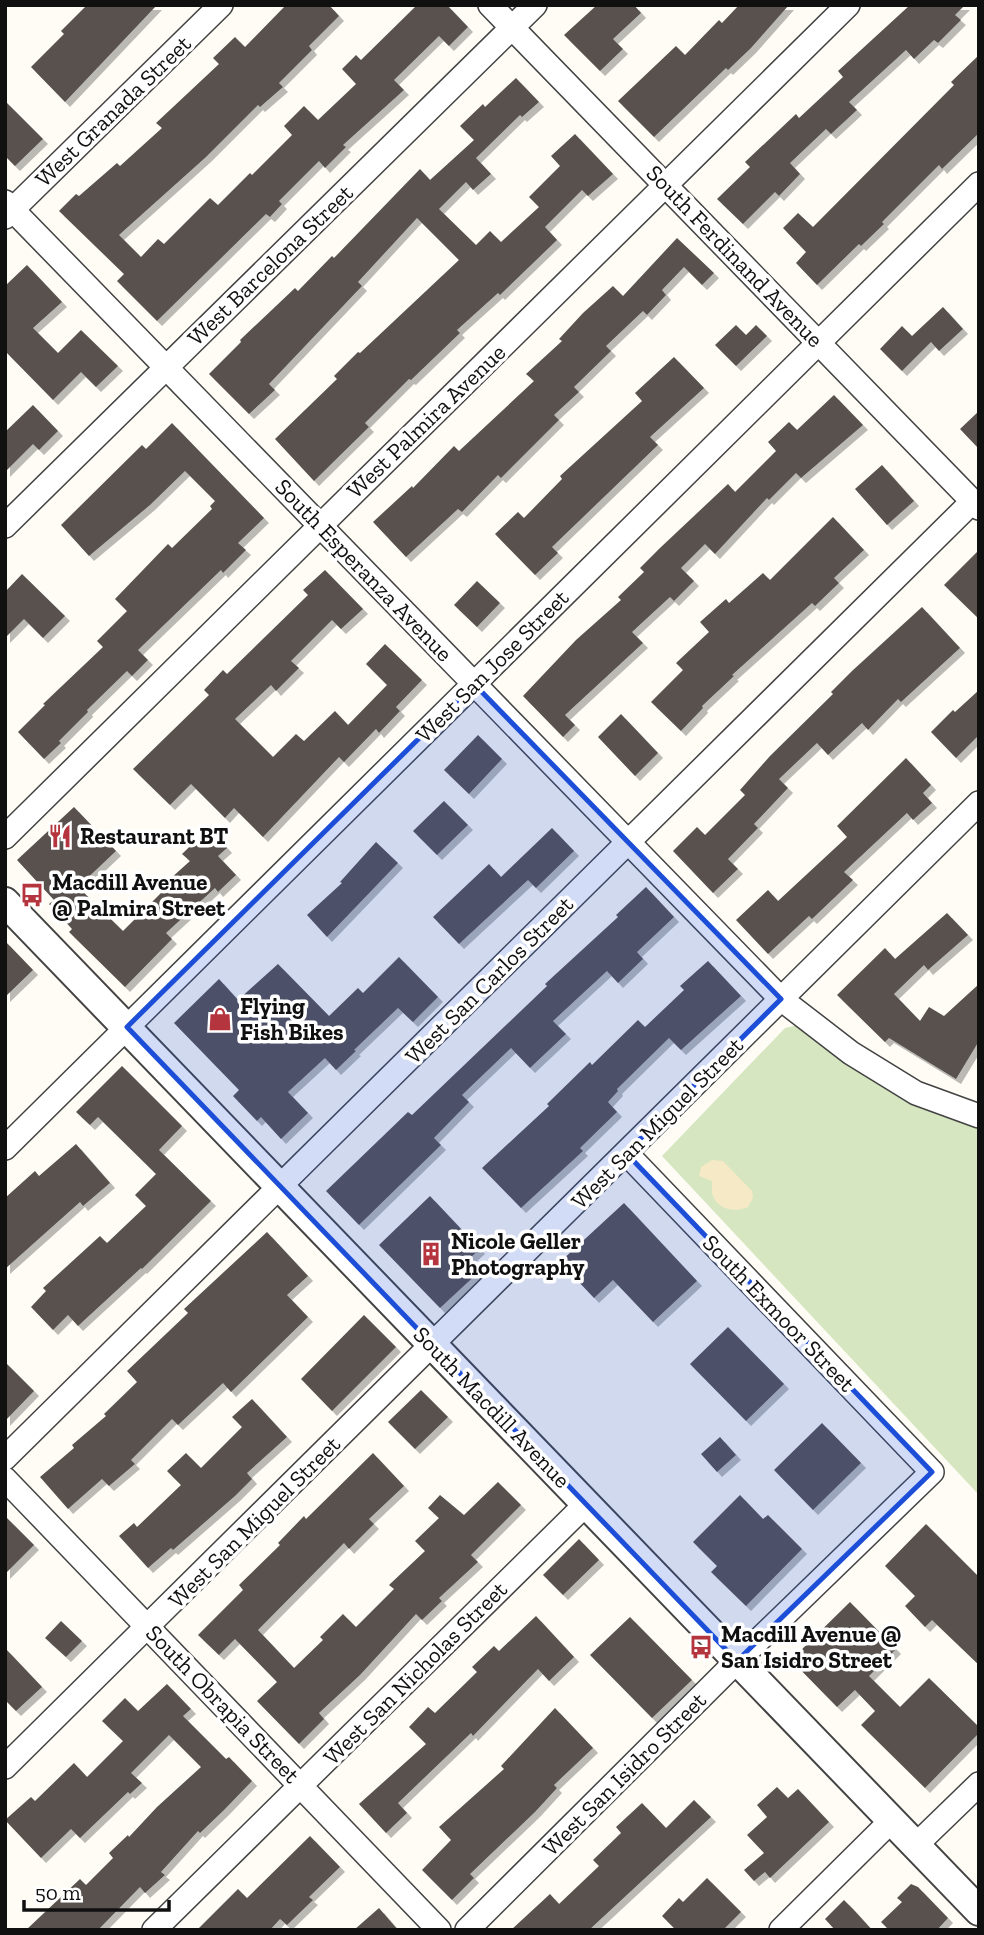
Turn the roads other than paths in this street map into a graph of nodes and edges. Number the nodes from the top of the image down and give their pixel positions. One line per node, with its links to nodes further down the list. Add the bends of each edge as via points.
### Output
1 (220, 5): 8 (street, West Granada Street)
2 (491, 5): 5 (street, South Ferdinand Avenue)
3 (535, 5): 5 (street, West Barcelona Street)
4 (848, 5): 7 (street, West Palmira Avenue)
5 (513, 28): 7 (street, South Ferdinand Avenue); 10 (street, West Barcelona Street)
6 (979, 184): 9 (street, West San Jose Street)
7 (667, 185): 9 (street, South Ferdinand Avenue); 12 (street, West Palmira Avenue)
8 (8, 209): 10 (street, South Esperanza Avenue)
9 (819, 342): 11 (street, South Ferdinand Avenue); 14 (street, West San Jose Street)
10 (166, 367): 12 (street, South Esperanza Avenue); 13 (street, West Barcelona Street)
11 (976, 505): 17 (street, West San Carlos Street)
12 (320, 524): 14 (street, South Esperanza Avenue); 16 (street, West Palmira Avenue)
13 (5, 526)
14 (474, 684): 17 (street, South Esperanza Avenue); 20 (street, West San Jose Street)
15 (979, 803): 19 (street, West San Miguel Street)
16 (5, 837)
17 (628, 842): 19 (street, South Esperanza Avenue); 24 (street, West San Carlos Street)
18 (5, 902): 20 (street, South Macdill Avenue)
19 (781, 999): 21 (street, South Esperanza Avenue, via 851,1053 916,1093); 23 (street, West San Miguel Street)
20 (127, 1027): 22 (street, West San Jose Street); 24 (street, South Macdill Avenue)
21 (979, 1116)
22 (5, 1148)
23 (626, 1153): 25 (street, West San Miguel Street); 27 (street, South Exmoor Street)
24 (279, 1186): 25 (street, South Macdill Avenue); 26 (street, West San Carlos Street)
25 (433, 1345): 29 (street, South Macdill Avenue); 30 (street, West San Miguel Street)
26 (5, 1458)
27 (932, 1472): 31 (street, West San Isidro Street)
28 (5, 1479): 30 (street, South Obrapia Street)
29 (586, 1504): 31 (street, South Macdill Avenue); 34 (street, West San Nicholas Street)
30 (148, 1626): 32 (street, West San Miguel Street); 34 (street, South Obrapia Street)
31 (737, 1661): 35 (street, South Macdill Avenue); 40 (street, West San Isidro Street)
32 (5, 1767)
33 (979, 1784): 36 (street)
34 (300, 1785): 38 (street, West San Nicholas Street); 39 (street, South Obrapia Street)
35 (892, 1820): 36 (street, South Macdill Avenue); 41 (street)
36 (916, 1845): 37 (street, South Macdill Avenue)
37 (979, 1911)
38 (154, 1930)
39 (439, 1930)
40 (467, 1930)
41 (781, 1930)

